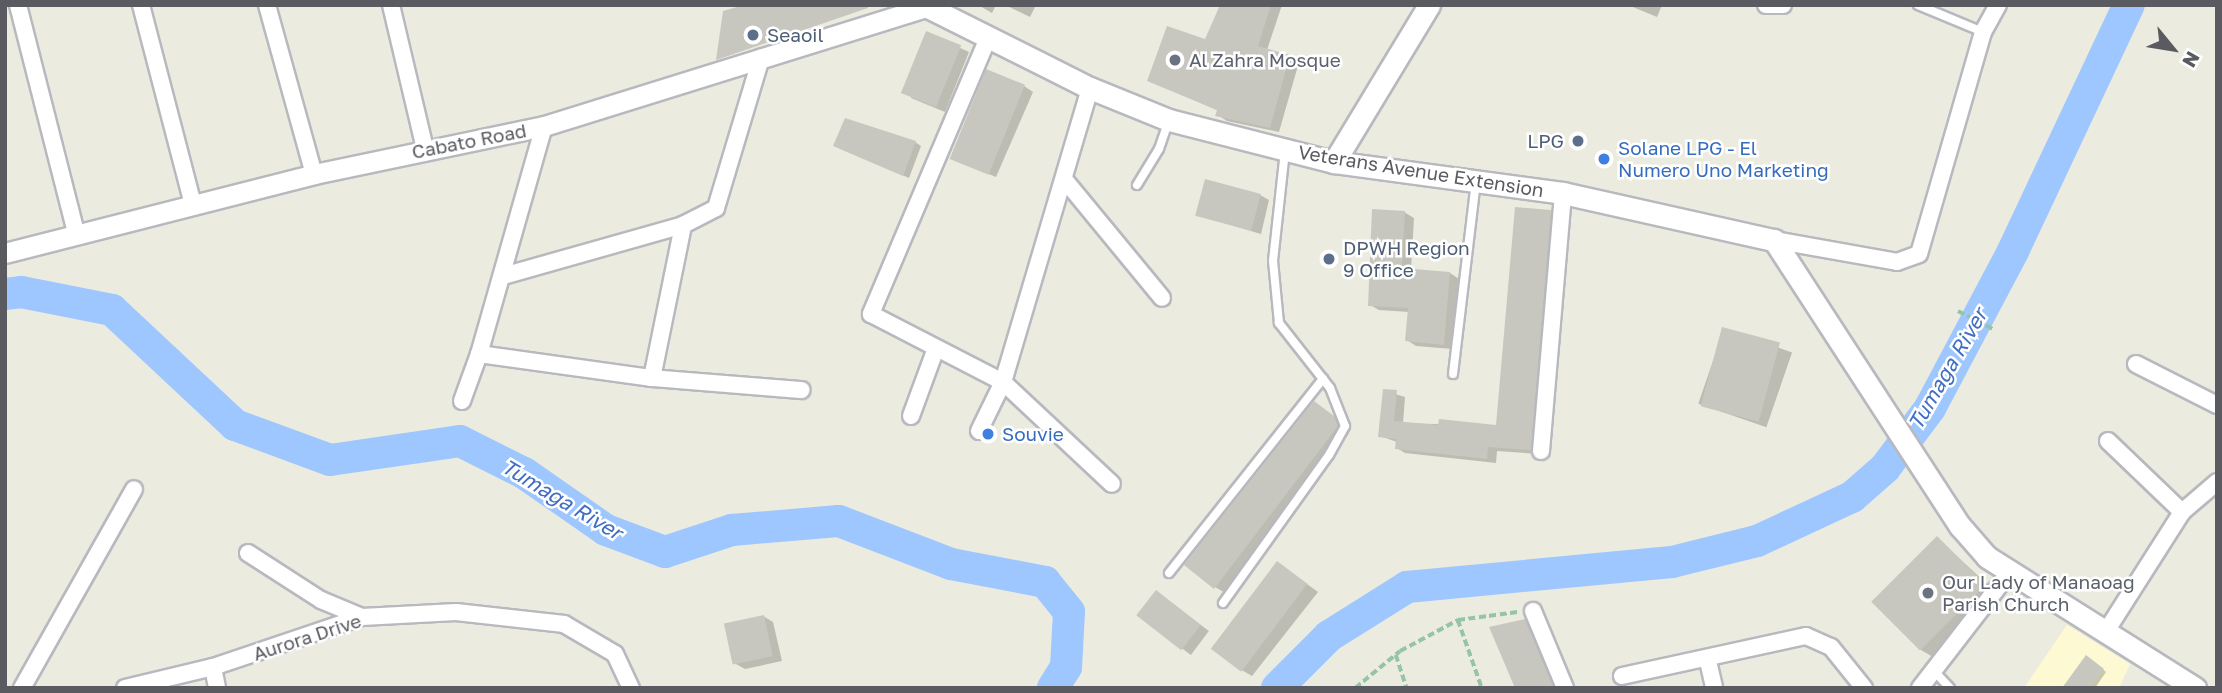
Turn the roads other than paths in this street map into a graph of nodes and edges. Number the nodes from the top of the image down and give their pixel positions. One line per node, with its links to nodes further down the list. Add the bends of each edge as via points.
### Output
1 (18, 5): 27 (street)
2 (141, 5): 25 (street)
3 (267, 5): 20 (street)
4 (391, 5): 17 (street)
5 (1429, 5): 19 (main road)
6 (1766, 5): 7 (street)
7 (1783, 5)
8 (1918, 5): 11 (lane)
9 (1998, 5): 11 (street)
10 (926, 6): 12 (main road, Veterans Avenue Extension); 13 (street, Cabato Road)
11 (1983, 32): 28 (street, via 1919,254 1897,262)
12 (988, 38): 14 (main road, Veterans Avenue Extension); 32 (street, via 871,314)
13 (761, 58): 16 (street, Cabato Road); 26 (street, via 723,197 708,215)
14 (1090, 88): 15 (main road, Veterans Avenue Extension); 21 (street)
15 (1170, 120): 18 (main road, Veterans Avenue Extension); 23 (lane)
16 (544, 126): 17 (street, Cabato Road); 30 (street)
17 (425, 149): 20 (street, Cabato Road)
18 (1285, 150): 19 (main road, Veterans Avenue Extension); 37 (lane, via 1273,261 1279,323)
19 (1334, 162): 22 (main road, Veterans Avenue Extension)
20 (314, 174): 25 (street, Cabato Road)
21 (1064, 179): 31 (street); 38 (street)
22 (1476, 182): 24 (main road, Veterans Avenue Extension); 35 (lane)
23 (1137, 185)
24 (1563, 194): 28 (main road, Veterans Avenue Extension); 45 (street)
25 (193, 205): 27 (street, Cabato Road)
26 (683, 225): 30 (street); 36 (street)
27 (76, 233): 29 (street, Cabato Road)
28 (1773, 240): 52 (main road, via 1960,526)
29 (5, 253)
30 (503, 276): 33 (street)
31 (1162, 298)
32 (936, 348): 38 (street); 42 (street)
33 (479, 354): 36 (street); 40 (street)
34 (2136, 364): 41 (street)
35 (1453, 374)
36 (652, 378): 39 (street)
37 (1323, 379): 51 (lane); 53 (lane, via 1339,405 1343,432)
38 (1003, 382): 43 (street); 47 (street)
39 (802, 390)
40 (462, 401)
41 (2217, 405)
42 (911, 416)
43 (979, 431)
44 (2108, 441): 49 (street)
45 (1541, 451)
46 (2217, 482): 49 (street)
47 (1112, 484)
48 (134, 489): 62 (street)
49 (2182, 512): 56 (street)
50 (248, 553): 55 (street, via 321,600)
51 (1169, 573)
52 (2008, 574): 56 (main road); 59 (street)
53 (1223, 603)
54 (1533, 611): 66 (street)
55 (362, 617): 58 (street, Aurora Drive); 65 (street, Aurora Drive, via 456,612 564,624 614,654)
56 (2105, 632): 71 (main road)
57 (1708, 661): 61 (street); 67 (street); 68 (street, via 1806,636 1831,647)
58 (213, 667): 63 (street, Aurora Drive); 64 (street)
59 (1935, 672): 69 (street); 70 (lane)
60 (1622, 676): 61 (street)
61 (1644, 681)
62 (22, 688)
63 (125, 688)
64 (217, 688)
65 (631, 688)
66 (1565, 688)
67 (1714, 688)
68 (1864, 688)
69 (1920, 688)
70 (1950, 688)
71 (2195, 688)

